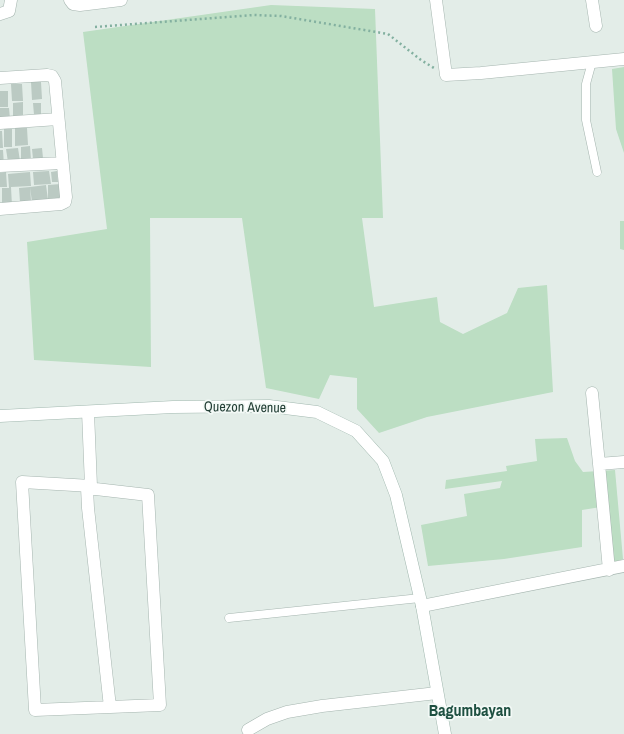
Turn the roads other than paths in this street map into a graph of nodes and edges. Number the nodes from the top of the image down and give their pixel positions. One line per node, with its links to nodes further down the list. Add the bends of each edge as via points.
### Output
1 (11, 0): 6 (street, via 9,11)
2 (70, 0): 3 (street, via 73,4 80,5)
3 (121, 0)
4 (436, 0): 9 (street, via 446,75)
5 (592, 0): 7 (street)
6 (0, 14)
7 (596, 26)
8 (624, 59): 9 (street)
9 (592, 62): 15 (lane, via 586,84 586,120)
10 (0, 78): 11 (street, via 52,76 55,81)
11 (58, 119): 12 (street); 13 (street)
12 (0, 123)
13 (62, 163): 14 (street); 16 (street, via 65,202)
14 (0, 166)
15 (597, 172)
16 (0, 209)
17 (592, 393): 21 (street)
18 (88, 412): 19 (street, Quezon Avenue); 22 (street); 25 (street, Quezon Avenue, via 173,407 269,406 317,412 356,430 383,461 396,496)
19 (0, 416)
20 (624, 462): 21 (street)
21 (599, 464): 24 (street)
22 (89, 487): 28 (street); 28 (street, via 148,495 160,705); 28 (street, via 22,482 35,710)
23 (624, 566): 24 (street)
24 (609, 570): 25 (street)
25 (421, 602): 26 (lane); 27 (street, Quezon Avenue)
26 (229, 618)
27 (437, 693): 29 (street, via 294,711 267,719); 30 (street, Quezon Avenue)
28 (110, 707)
29 (248, 730)
30 (445, 734)

